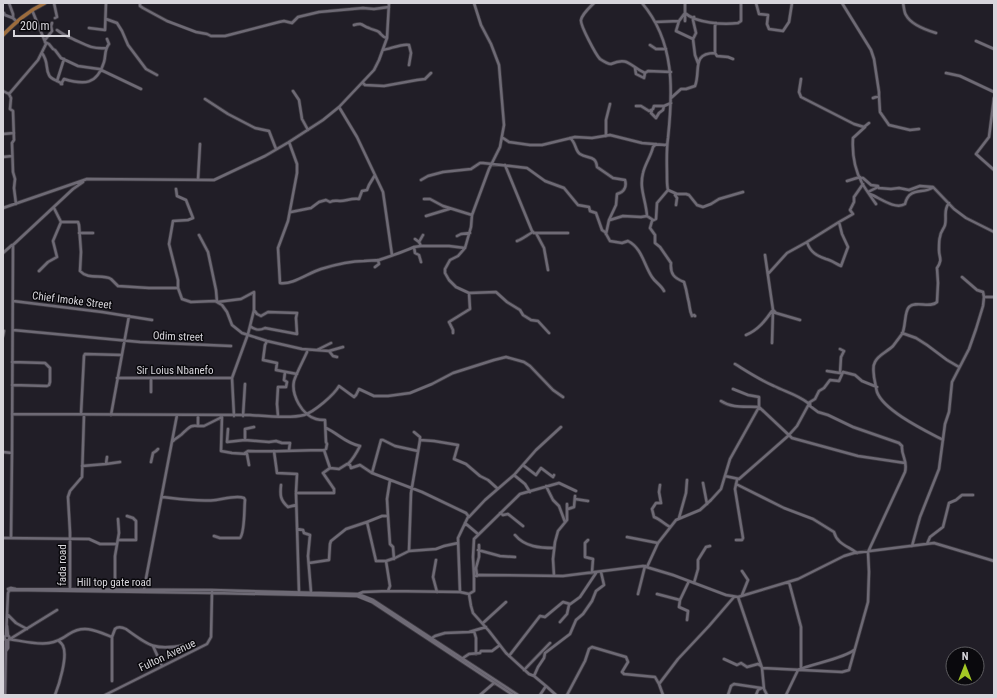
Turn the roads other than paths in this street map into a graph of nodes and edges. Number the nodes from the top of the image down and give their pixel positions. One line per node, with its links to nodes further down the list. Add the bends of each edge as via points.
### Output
1 (9, 3): 21 (street)
2 (45, 3): 17 (main road)
3 (54, 3): 22 (street, via 57,17)
4 (106, 3): 23 (street)
5 (140, 3): 16 (street, via 140,6 166,21 211,36 224,36 284,21 292,23 298,17 319,12)
6 (389, 3): 16 (street)
7 (474, 3): 82 (street, via 499,65 504,110)
8 (594, 3): 51 (street, via 581,20 581,26 593,48 601,60 608,64 627,61)
9 (642, 3): 27 (street)
10 (685, 3): 18 (street)
11 (742, 3): 29 (street, via 741,21)
12 (756, 3): 13 (street, via 759,14 768,15 769,29 783,31 789,22)
13 (792, 3)
14 (842, 3): 66 (street, via 871,50)
15 (903, 3): 33 (street, via 907,17 911,21)
16 (389, 7): 36 (street)
17 (32, 9): 26 (main road); 38 (street)
18 (685, 12): 20 (street); 24 (street); 25 (street)
19 (4, 13): 21 (street)
20 (694, 17): 29 (street, via 703,22); 37 (street, via 696,33)
21 (13, 18): 26 (street)
22 (55, 18)
23 (106, 19): 31 (street, via 105,30); 57 (street, via 117,24 128,45 146,69)
24 (685, 20)
25 (679, 21): 27 (street); 37 (street, via 676,31)
26 (17, 22): 34 (main road)
27 (655, 22): 42 (street)
28 (52, 23): 38 (street, via 52,32)
29 (716, 23): 46 (street)
30 (354, 25): 36 (street, via 364,24)
31 (89, 28)
32 (57, 30): 41 (street, via 90,48)
33 (936, 33)
34 (3, 35)
35 (107, 38): 41 (street, via 109,44)
36 (387, 38): 44 (street)
37 (693, 39): 49 (street)
38 (45, 41): 45 (street); 48 (street)
39 (976, 41): 43 (street)
40 (650, 45): 42 (street, via 656,49)
41 (106, 48): 52 (street)
42 (666, 49): 53 (street)
43 (994, 49)
44 (383, 50): 50 (street, via 409,45); 60 (street, via 374,70)
45 (42, 53): 59 (street, via 49,75); 65 (street)
46 (715, 53): 47 (street, via 717,56); 49 (street, via 706,54)
47 (733, 59)
48 (64, 60): 52 (street); 59 (street)
49 (698, 63): 69 (street, via 695,86 681,89)
50 (409, 65)
51 (635, 68): 54 (street); 54 (street, via 638,76 644,78)
52 (101, 71): 59 (street, via 88,83 64,79 62,84); 61 (street, via 117,76)
53 (671, 72): 54 (street); 69 (street)
54 (645, 73)
55 (946, 73): 64 (street, via 960,76)
56 (431, 74): 60 (street, via 425,79 384,86)
57 (157, 75)
58 (801, 79): 95 (street, via 801,98 854,124 864,127 868,124 853,138 855,164)
59 (57, 81)
60 (363, 83): 75 (street)
61 (141, 89)
62 (3, 91): 65 (street)
63 (293, 91): 78 (street, via 299,100 302,119)
64 (994, 92)
65 (9, 94): 79 (street)
66 (879, 96): 67 (street); 77 (street, via 880,112 889,125 910,130)
67 (873, 98)
68 (994, 98): 93 (street, via 989,137 976,154)
69 (671, 99): 71 (street)
70 (205, 100): 88 (street, via 254,128 269,131)
71 (670, 103): 74 (street); 87 (street)
72 (610, 104): 81 (street)
73 (636, 106): 76 (street, via 649,111)
74 (664, 106): 76 (street, via 654,106); 76 (street, via 656,118 651,113)
75 (339, 108): 78 (street); 94 (street, via 357,137)
76 (653, 109)
77 (919, 129)
78 (308, 130): 84 (street)
79 (14, 133): 80 (street); 89 (street)
80 (3, 134)
81 (606, 136): 83 (street); 86 (street)
82 (503, 138): 83 (street, via 509,142 530,145 542,145); 91 (street)
83 (570, 138): 123 (street, via 580,154 593,159 597,167 611,177 626,181 623,192 617,194 616,205)
84 (289, 142): 88 (street); 119 (street, via 297,164)
85 (200, 144): 98 (street)
86 (656, 144): 87 (street); 122 (street, via 643,172 642,194)
87 (667, 144): 107 (street)
88 (276, 150): 98 (street, via 214,180)
89 (12, 156): 90 (street); 113 (street)
90 (3, 157)
91 (492, 163): 92 (street); 99 (street, via 480,163 471,169 443,172); 120 (street)
92 (505, 165): 131 (street); 135 (street, via 527,168 545,181 564,188 575,203 589,207 590,211 596,213)
93 (994, 170)
94 (375, 175): 119 (street, via 367,190 362,191 360,198 330,202 326,200 311,208); 146 (street, via 385,198)
95 (860, 178): 100 (street); 102 (street); 103 (street)
96 (87, 179): 98 (street); 101 (street); 105 (street)
97 (69, 180): 101 (street)
98 (198, 180)
99 (421, 180)
100 (847, 181)
101 (73, 184): 105 (street); 113 (street)
102 (862, 184): 109 (street); 126 (street, via 850,210 853,214)
103 (878, 187): 104 (street, via 909,190 920,186); 109 (street)
104 (933, 187): 109 (street, via 917,191 900,206); 112 (street)
105 (75, 188): 117 (street)
106 (176, 189): 155 (street, via 177,196 186,200 193,218 173,221 169,244)
107 (668, 190): 110 (street); 124 (street, via 657,203 657,216)
108 (743, 192): 110 (street, via 703,207 697,205 689,195)
109 (868, 192): 114 (street)
110 (673, 193): 115 (street, via 676,196)
111 (424, 199): 118 (street)
112 (949, 203): 127 (street, via 966,218); 173 (street, via 946,207 945,226 939,239 941,257 937,268 938,302 909,307)
113 (16, 204): 116 (street)
114 (876, 204)
115 (676, 205)
116 (3, 208)
117 (54, 208): 125 (street); 141 (street)
118 (450, 208): 120 (street); 121 (street)
119 (291, 212): 148 (street, via 278,248 280,283 334,265)
120 (472, 215): 130 (street)
121 (426, 216)
122 (648, 216): 123 (street, via 623,216); 124 (street)
123 (609, 220): 135 (street)
124 (653, 220): 165 (street, via 650,228 655,235 655,243 671,263 672,275 684,282 689,310 692,316)
125 (61, 222): 128 (street, via 78,222); 152 (street, via 53,242 57,257)
126 (839, 222): 140 (street); 140 (street, via 848,247 841,266 820,258 809,249)
127 (994, 232)
128 (79, 233): 129 (street); 155 (street, via 82,274 110,279 118,286)
129 (93, 233)
130 (470, 233): 136 (street); 144 (street)
131 (534, 233): 132 (street); 138 (street); 151 (street, via 544,248)
132 (568, 233)
133 (199, 235): 161 (street, via 208,252)
134 (423, 235): 139 (street)
135 (606, 235): 156 (street, via 610,241 628,241 635,244 652,278)
136 (457, 236)
137 (415, 239): 139 (street)
138 (517, 241)
139 (419, 242): 142 (street)
140 (807, 242): 153 (street, via 787,253)
141 (13, 245): 145 (street); 160 (street)
142 (421, 246): 143 (street); 144 (street)
143 (414, 247): 146 (street); 149 (street)
144 (465, 248): 157 (street, via 450,260 445,274 456,287)
145 (3, 252)
146 (392, 255): 148 (street)
147 (765, 255): 153 (street)
148 (378, 260): 150 (street, via 379,264)
149 (421, 262)
150 (375, 267)
151 (548, 270)
152 (39, 271)
153 (768, 274): 163 (street)
154 (962, 277): 158 (street, via 983,292)
155 (178, 288): 161 (street, via 180,297 185,301)
156 (664, 291)
157 (469, 293): 171 (street, via 470,309 449,322); 172 (street, via 496,292 523,315 538,321)
158 (984, 297): 159 (street); 191 (street, via 976,329)
159 (994, 297)
160 (13, 301): 164 (street, Chief Imoke Street); 169 (street)
161 (217, 302): 162 (street, via 241,299 254,292); 174 (street, via 227,312 232,325 242,333)
162 (254, 310): 168 (street); 168 (street, via 261,316 268,312 297,313 297,334 265,328 254,329)
163 (773, 310): 167 (street); 175 (street, via 758,328); 180 (street)
164 (129, 316): 166 (street, Chief Imoke Street); 177 (street)
165 (695, 316)
166 (152, 320)
167 (800, 320)
168 (250, 326): 174 (street)
169 (13, 330): 177 (street, Odim street); 189 (street)
170 (4, 331): 176 (street)
171 (453, 333)
172 (549, 333)
173 (902, 333): 191 (street, via 927,345); 201 (street, via 893,346 874,363)
174 (248, 334): 178 (street); 198 (street)
175 (746, 335)
176 (3, 336)
177 (124, 341): 181 (street, Odim street); 187 (street)
178 (267, 341): 184 (street, via 302,350); 193 (street, via 263,360 277,363 276,370)
179 (331, 343): 184 (street)
180 (772, 343)
181 (231, 346)
182 (343, 347): 185 (street)
183 (840, 349): 194 (street, via 844,351 841,357)
184 (317, 350): 185 (street)
185 (329, 351): 188 (street, via 332,356)
186 (308, 352): 195 (street)
187 (122, 355): 196 (street); 210 (street, fada road, via 85,354)
188 (338, 357)
189 (12, 362): 200 (street); 200 (street, via 45,362 50,368 49,385)
190 (735, 364): 206 (street, via 753,376)
191 (959, 367): 227 (street, via 952,382)
192 (827, 371): 194 (street)
193 (285, 372): 195 (street); 217 (street, via 286,387 278,387)
194 (841, 372): 201 (street, via 854,375); 206 (street, via 839,381 828,381)
195 (297, 374): 208 (street, via 294,382 295,395)
196 (117, 378): 197 (street, Sir Loius Nbanefo); 211 (street)
197 (151, 378): 198 (street, Sir Loius Nbanefo); 203 (street)
198 (232, 378): 215 (street)
199 (245, 384): 216 (street)
200 (12, 385): 209 (street)
201 (877, 388): 227 (street, via 881,398 892,410 910,423)
202 (733, 389): 207 (street, via 759,397)
203 (151, 392)
204 (563, 397): 208 (street, via 530,366 506,357 453,373 405,394 374,396 359,389 354,397 339,386 330,397)
205 (721, 401): 207 (street, via 733,407)
206 (810, 402): 224 (street); 240 (street, via 810,406 818,412 901,444 906,458)
207 (759, 407): 224 (street); 250 (street, via 732,454)
208 (307, 413): 217 (street, via 293,417); 221 (street, via 317,420 325,420)
209 (12, 414): 210 (street); 235 (street)
210 (82, 415): 211 (street); 245 (street, fada road)
211 (111, 415): 212 (street)
212 (177, 415): 213 (street); 228 (street)
213 (198, 415): 214 (street); 218 (street)
214 (222, 415): 215 (street); 218 (street, via 204,426); 236 (street, via 221,451)
215 (234, 416): 216 (street)
216 (243, 416): 217 (street)
217 (278, 416)
218 (198, 426): 228 (street, via 192,425)
219 (254, 427): 225 (street, via 245,429)
220 (561, 427): 244 (street)
221 (326, 428): 231 (street, via 327,444); 242 (street, via 344,440 360,446)
222 (228, 429): 225 (street, via 227,442)
223 (414, 432): 226 (street)
224 (788, 436): 240 (street, via 842,453); 253 (street)
225 (245, 440): 230 (street, via 290,443)
226 (420, 440): 233 (street); 260 (street, via 458,445 454,459 466,464)
227 (943, 440): 299 (street, via 939,469 920,517)
228 (172, 441): 265 (street)
229 (158, 449): 239 (street, via 153,453)
230 (289, 450): 231 (street); 232 (street)
231 (324, 450): 246 (street)
232 (274, 451): 236 (street); 263 (street, via 277,473 297,474)
233 (418, 451): 247 (street, via 381,440); 259 (street)
234 (3, 452): 235 (street)
235 (12, 452): 288 (street)
236 (245, 453): 243 (street, via 248,455)
237 (107, 457): 241 (street)
238 (120, 462): 241 (street)
239 (151, 462)
240 (905, 463): 304 (street, via 905,472)
241 (106, 464): 245 (street)
242 (348, 464): 246 (street, via 339,469); 247 (street, via 351,468 360,465)
243 (249, 465)
244 (523, 465): 248 (street); 249 (street, via 536,475 541,468 553,477)
245 (82, 466): 289 (street, fada road, via 82,477 68,497)
246 (330, 468): 263 (street, via 323,473 334,493)
247 (372, 473): 251 (street)
248 (514, 475): 260 (street); 262 (street, via 526,484)
249 (554, 475)
250 (725, 476): 253 (street); 268 (street, via 721,489)
251 (390, 480): 259 (street); 273 (street, via 386,499)
252 (687, 480): 275 (street)
253 (738, 480): 255 (street)
254 (703, 483): 268 (street)
255 (736, 484): 292 (street, via 743,538); 303 (street, via 826,526 842,544)
256 (281, 485): 269 (street, via 282,502 288,507)
257 (660, 485): 281 (street, via 661,502 656,503 652,509 654,517)
258 (546, 486): 261 (street, via 559,483); 262 (street); 278 (street)
259 (413, 488): 274 (street, via 466,513); 302 (street)
260 (498, 489): 274 (street)
261 (576, 491)
262 (530, 492): 271 (street, via 520,494)
263 (296, 493): 269 (street)
264 (973, 495): 296 (street, via 962,496 949,503 943,528 930,537)
265 (162, 497): 285 (street, via 182,500 244,498 243,529 240,538); 325 (street)
266 (588, 501): 270 (street, via 575,498 574,507)
267 (568, 504): 270 (street)
268 (707, 504): 275 (street, via 698,511)
269 (296, 505): 282 (street)
270 (568, 508): 278 (street)
271 (500, 513): 280 (street, via 508,514); 283 (street)
272 (127, 516): 290 (street, via 136,520 136,540)
273 (388, 516): 277 (street); 306 (street)
274 (469, 517): 279 (street)
275 (679, 518): 281 (street)
276 (118, 519): 290 (street)
277 (367, 522): 308 (street, via 376,561); 310 (street, via 346,529 331,541 329,560)
278 (566, 522): 300 (street, via 556,535)
279 (464, 523): 283 (street); 295 (street)
280 (523, 526)
281 (670, 527): 293 (street)
282 (297, 529): 310 (street, via 310,535); 331 (street)
283 (478, 534): 316 (street, via 473,544)
284 (515, 535): 300 (street, via 520,542 541,548)
285 (214, 536)
286 (627, 537): 293 (street)
287 (3, 538): 288 (street)
288 (11, 538): 289 (street)
289 (70, 539): 294 (street, via 89,539 100,544); 323 (street, fada road)
290 (118, 540): 294 (street)
291 (588, 540): 312 (street, via 585,544 585,557 593,559)
292 (736, 540)
293 (658, 542): 311 (street)
294 (117, 544): 324 (street)
295 (458, 544): 302 (street); 330 (street)
296 (927, 544): 299 (street); 309 (street, via 934,543)
297 (479, 545): 301 (street)
298 (710, 546): 320 (street, via 706,547 698,560)
299 (912, 546): 304 (street)
300 (554, 548): 317 (street)
301 (478, 550): 305 (street); 316 (street)
302 (409, 551): 306 (street)
303 (857, 552): 304 (street); 319 (street)
304 (868, 552): 358 (street, via 869,593)
305 (515, 557)
306 (394, 559): 308 (street)
307 (436, 560): 329 (street, via 433,578)
308 (386, 561): 327 (street, via 390,586)
309 (994, 561)
310 (309, 563): 328 (street)
311 (646, 566): 314 (street); 318 (street); 334 (street)
312 (592, 572): 313 (street); 317 (street)
313 (596, 572): 314 (street); 341 (street, via 580,597)
314 (601, 572): 367 (street, via 604,585 596,590 592,601 576,620 570,634 545,653)
315 (742, 572): 336 (street, via 748,580)
316 (476, 576): 317 (street); 333 (street, via 474,591)
317 (554, 576)
318 (689, 581): 320 (street); 339 (street)
319 (789, 582): 336 (street); 365 (street, via 801,628)
320 (694, 583): 337 (street)
321 (3, 589): 322 (street)
322 (10, 590): 323 (street); 323 (street, Hill top gate road); 343 (street)
323 (70, 591): 324 (street)
324 (115, 591): 325 (street)
325 (144, 591): 326 (street)
326 (212, 591): 331 (street); 363 (street, Fulton Avenue, via 210,641 205,646)
327 (388, 591): 329 (street); 332 (street)
328 (311, 592): 331 (street); 332 (street)
329 (437, 592): 330 (street)
330 (460, 592): 333 (street)
331 (299, 594): 369 (street, via 357,596 372,602)
332 (358, 594): 352 (street, via 373,600)
333 (469, 594): 346 (street, via 473,612)
334 (638, 594)
335 (657, 594): 339 (street)
336 (742, 596): 338 (street)
337 (734, 597): 338 (street); 370 (street)
338 (738, 597): 364 (street)
339 (680, 600): 344 (street, via 679,608 689,612)
340 (506, 602): 346 (street)
341 (570, 604): 345 (street, via 567,614); 360 (street, via 563,602 545,617 540,616)
342 (57, 610): 348 (street)
343 (8, 614): 348 (street, via 16,623); 351 (street)
344 (687, 620)
345 (560, 622)
346 (483, 623): 347 (street)
347 (486, 627): 349 (street); 356 (street)
348 (28, 629): 351 (street)
349 (474, 631): 352 (street); 359 (street)
350 (112, 637): 353 (street, via 93,629 83,629 74,631); 357 (street, via 114,629 123,627); 368 (street)
351 (6, 638): 353 (street, via 48,644); 373 (street, via 8,648)
352 (432, 638): 361 (street)
353 (59, 641): 374 (street, via 64,648 64,658)
354 (550, 644): 366 (street)
355 (184, 645): 357 (street)
356 (500, 645): 359 (street); 360 (street)
357 (152, 646): 363 (street)
358 (855, 648): 365 (street, via 846,655); 365 (street, via 847,671)
359 (476, 654): 361 (street, via 469,654)
360 (509, 656): 366 (street)
361 (463, 658): 378 (street)
362 (724, 658): 364 (street, via 737,665 741,663 748,667 758,664)
363 (162, 666): 375 (street, Fulton Avenue)
364 (762, 667): 365 (street); 372 (street)
365 (799, 669): 386 (street)
366 (524, 670): 367 (street)
367 (534, 676): 371 (street)
368 (112, 681)
369 (494, 683): 376 (street); 377 (street)
370 (659, 684): 381 (street, via 653,676 624,674 622,672 628,662 626,657 592,647); 382 (street)
371 (546, 686): 379 (street); 380 (street)
372 (763, 688): 383 (street, via 734,684); 384 (street, via 758,690); 385 (street)
373 (5, 695)
374 (56, 695)
375 (105, 695)
376 (480, 695)
377 (513, 695)
378 (518, 695)
379 (540, 695)
380 (556, 695)
381 (567, 695)
382 (663, 695)
383 (728, 695)
384 (756, 695)
385 (767, 695)
386 (786, 695)

